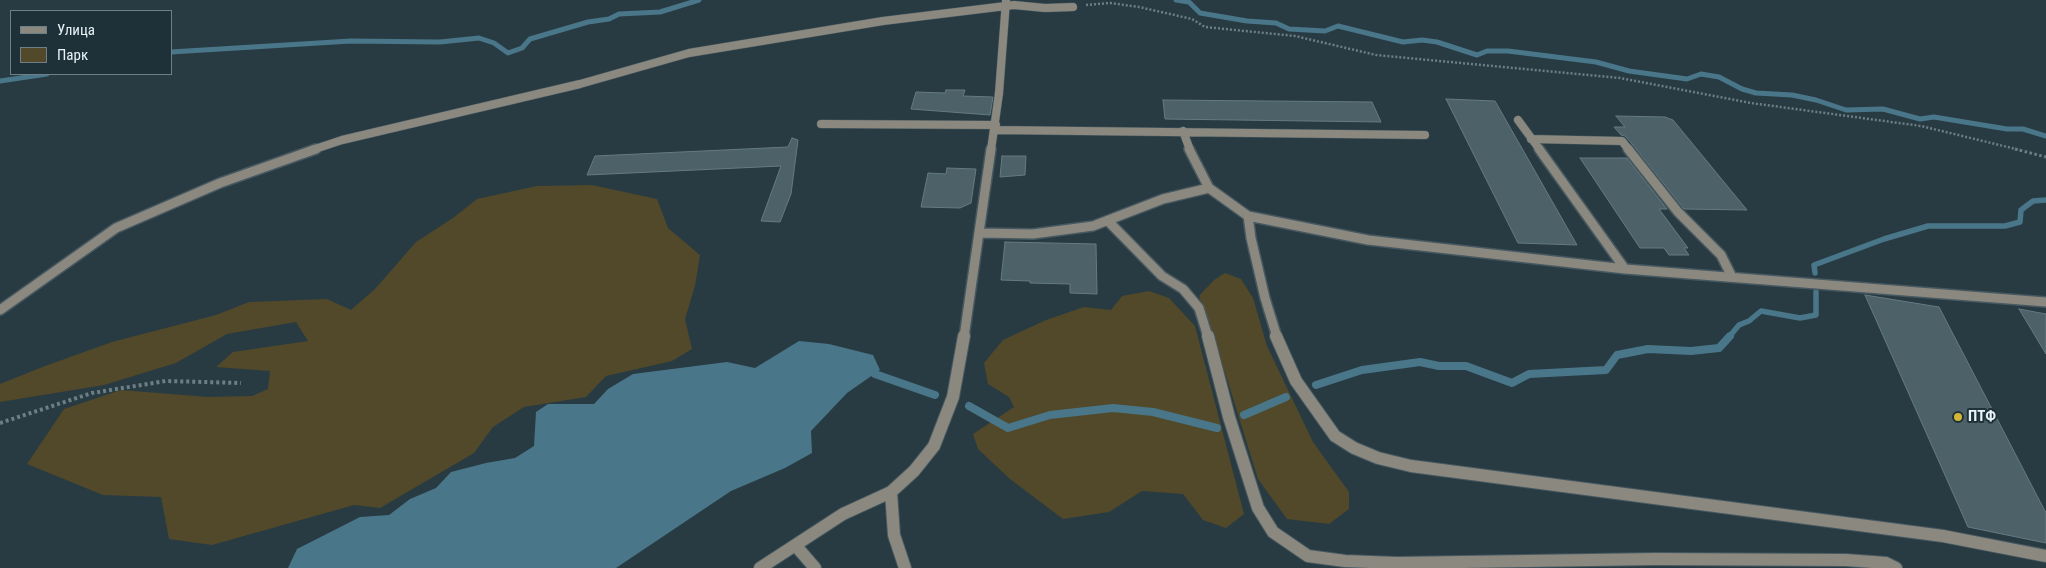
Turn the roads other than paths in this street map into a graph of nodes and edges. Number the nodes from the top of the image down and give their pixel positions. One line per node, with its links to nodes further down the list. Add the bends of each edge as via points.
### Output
1 (1006, 3): 2 (street); 5 (street); 16 (street, via 689,54 580,84 342,140 220,183 116,228)
2 (1072, 7)
3 (1518, 120): 8 (street)
4 (821, 124): 5 (street)
5 (995, 128): 6 (street); 12 (street)
6 (1183, 131): 7 (street); 9 (street)
7 (1425, 136)
8 (1531, 139): 13 (street); 14 (street, via 1622,141 1678,212 1721,255)
9 (1209, 188): 10 (street); 11 (street, via 1163,200)
10 (1248, 216): 13 (street, via 1368,240); 19 (street, via 1250,238 1278,341 1296,380 1335,436 1354,448 1411,466 1943,536)
11 (1108, 221): 12 (street, via 1065,231 1013,235); 20 (street, via 1199,308 1258,508 1273,532 1308,556 1345,561)
12 (980, 233): 17 (street, via 953,397 934,446)
13 (1625, 268): 14 (street)
14 (1732, 277): 15 (street)
15 (2046, 302)
16 (0, 310)
17 (891, 492): 18 (street, via 843,514); 23 (street, via 894,535)
18 (796, 546): 21 (street); 22 (street)
19 (2046, 556)
20 (1450, 565): 24 (street, via 1655,559 1846,560 1886,563)
21 (760, 568)
22 (815, 568)
23 (905, 568)
24 (1896, 568)

